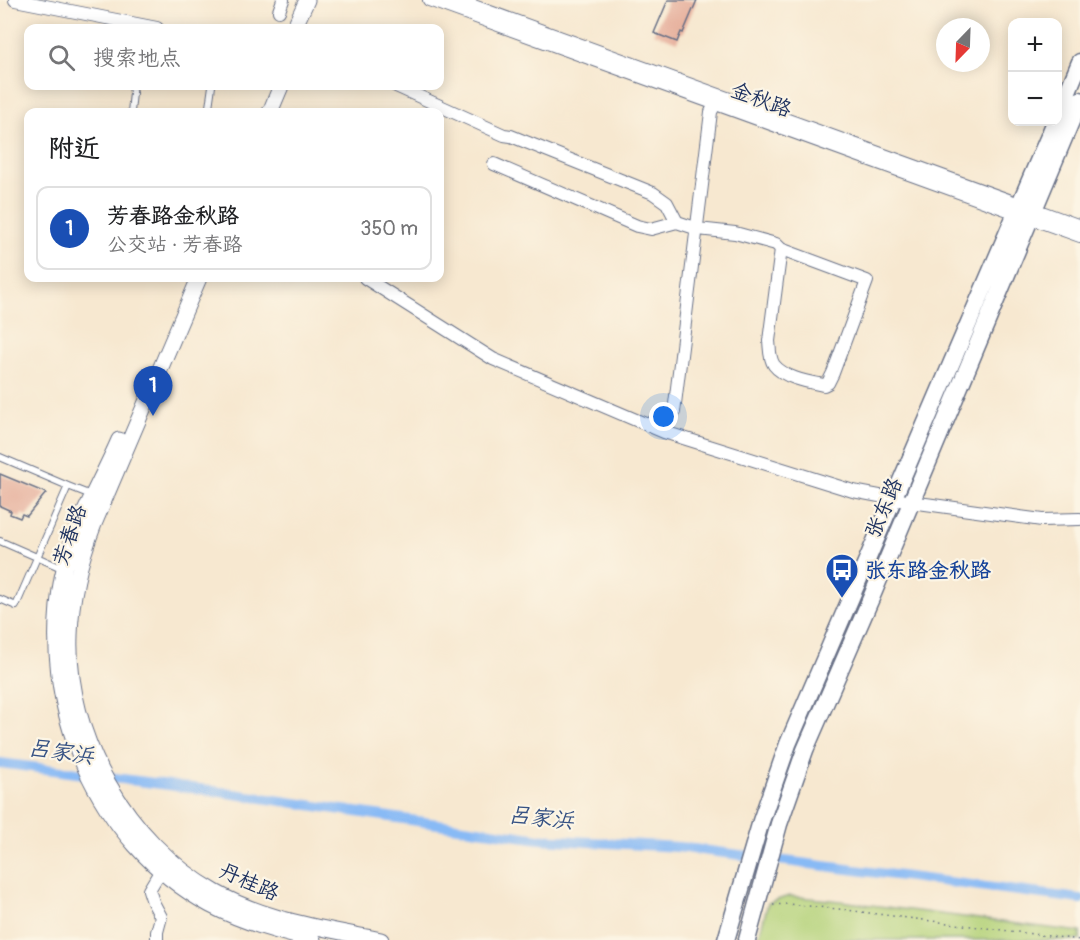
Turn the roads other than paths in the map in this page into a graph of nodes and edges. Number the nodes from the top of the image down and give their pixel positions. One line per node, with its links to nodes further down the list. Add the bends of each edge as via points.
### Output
1 (15, 0): 6 (street)
2 (307, 0): 7 (street)
3 (318, 0): 8 (street)
4 (429, 0): 16 (street, 金秋路)
5 (457, 0): 24 (street, 金秋路)
6 (119, 24)
7 (296, 24)
8 (308, 24)
9 (1080, 62): 17 (main road)
10 (133, 90): 19 (lane)
11 (211, 90): 18 (lane)
12 (268, 90): 20 (street)
13 (279, 90): 21 (street)
14 (405, 90): 25 (street, via 504,135 653,192 667,203)
15 (1080, 100): 24 (main road, 张东路)
16 (715, 104): 24 (street, 金秋路); 27 (street)
17 (1062, 105)
18 (209, 107)
19 (131, 108)
20 (260, 108)
21 (272, 108)
22 (1054, 126): 24 (main road, 张东路)
23 (494, 164): 25 (street, via 637,225 651,229)
24 (1025, 211): 26 (street, 金秋路); 28 (street, 金秋路); 37 (main road, 张东路); 38 (main road, 张东路)
25 (677, 222): 27 (street)
26 (1080, 226)
27 (698, 230): 29 (street, via 735,233); 33 (street, via 674,412)
28 (1080, 236)
29 (782, 249): 29 (street, via 867,281 824,385 782,371 770,356)
30 (186, 282): 36 (street, 芳春路)
31 (197, 282): 44 (street, 芳春路, via 83,552 70,636)
32 (371, 282): 33 (street, via 494,359)
33 (648, 425): 37 (street, via 853,491)
34 (0, 457): 35 (lane)
35 (68, 486): 36 (lane); 41 (lane)
36 (91, 495): 42 (street, 芳春路)
37 (892, 499): 38 (street); 51 (main road, 张东路, via 788,744 760,821)
38 (911, 502): 39 (street, via 1042,520); 52 (main road, 张东路, via 805,750 779,824)
39 (1080, 519)
40 (0, 541): 41 (lane)
41 (37, 558): 42 (lane); 43 (lane, via 16,606)
42 (65, 569): 44 (street, 芳春路, via 58,604 57,669 62,701)
43 (0, 599)
44 (77, 731): 45 (street, 芳春路, via 83,765); 46 (street, 芳春路)
45 (109, 810): 47 (street, 丹桂路)
46 (127, 813): 50 (street, 丹桂路, via 170,860 239,904 282,919)
47 (161, 870): 48 (street, via 149,890 161,917); 49 (street, 丹桂路, via 208,904 234,917)
48 (157, 940)
49 (313, 940)
50 (381, 940)
51 (726, 940)
52 (747, 940)

